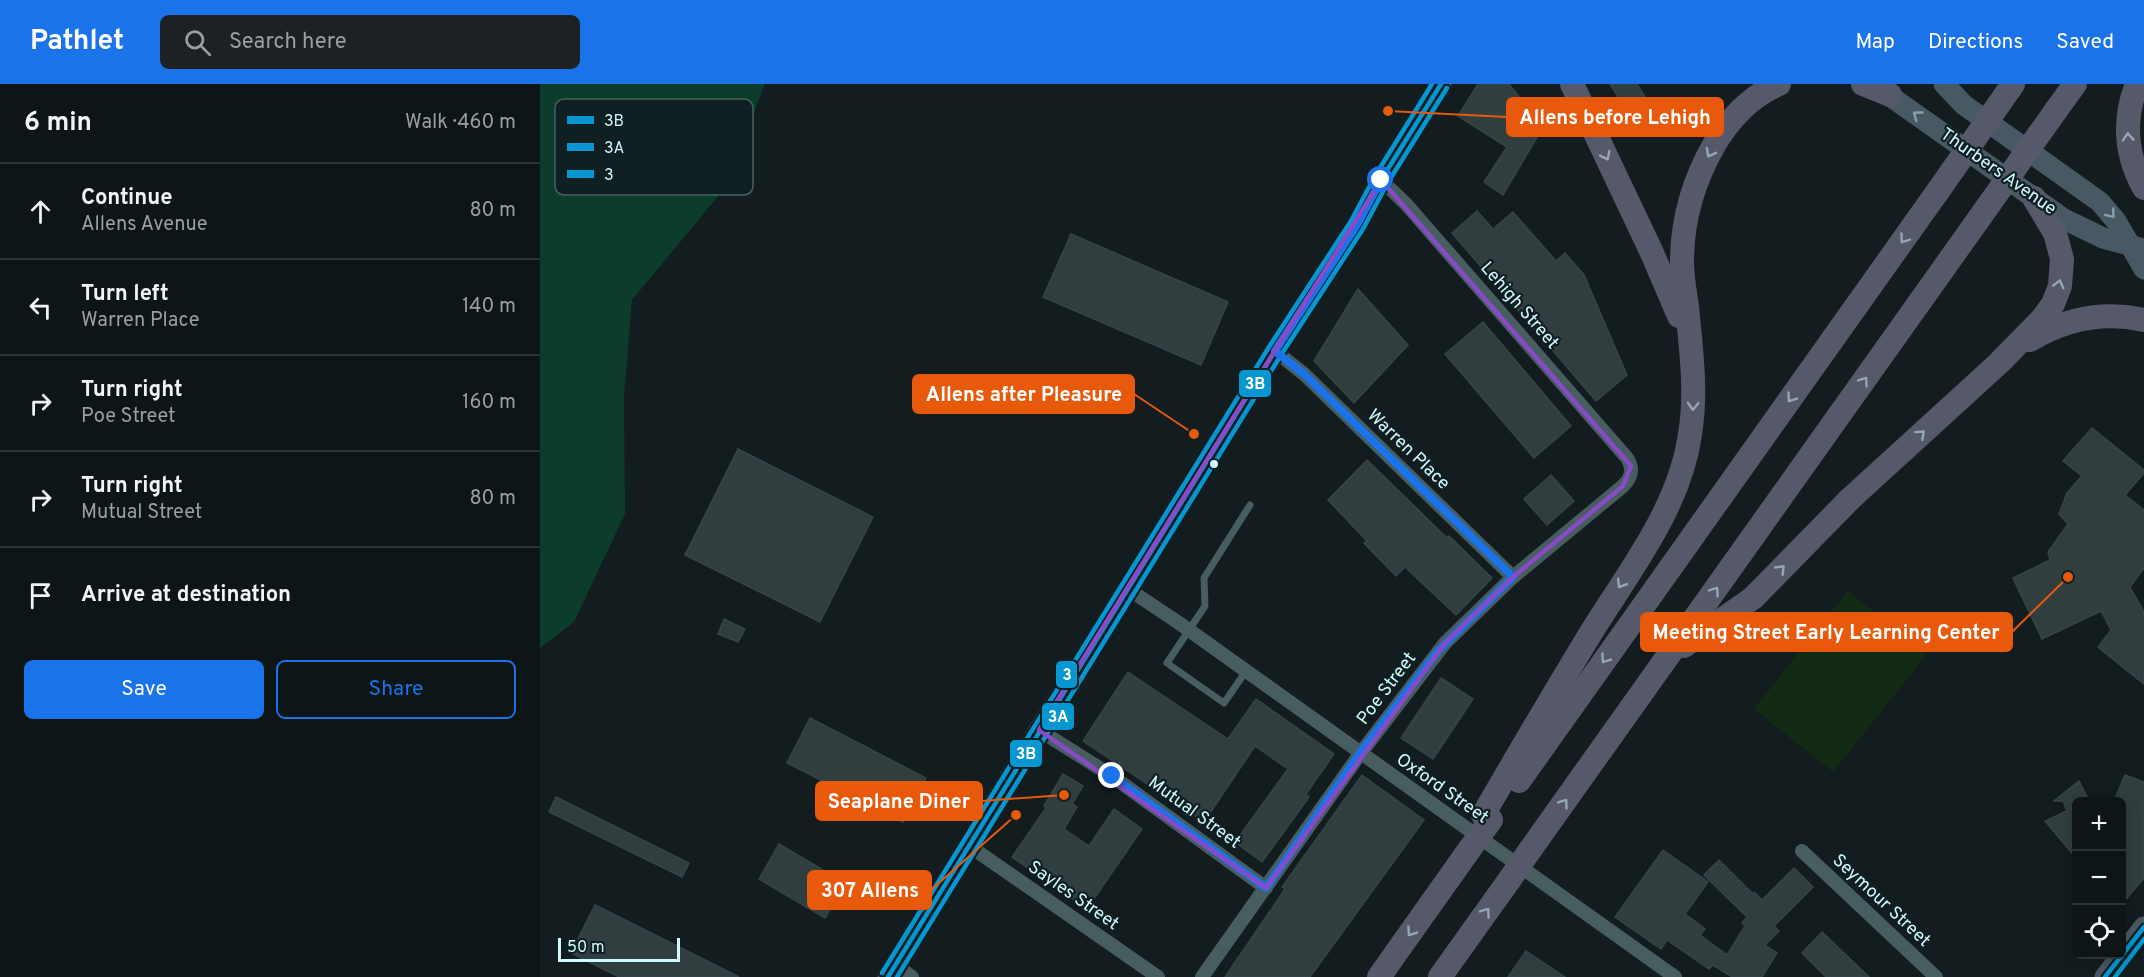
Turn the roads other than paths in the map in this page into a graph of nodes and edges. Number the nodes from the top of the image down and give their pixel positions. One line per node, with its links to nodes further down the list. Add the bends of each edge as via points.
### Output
1 (1441, 84): 10 (main road)
2 (1572, 84): 18 (highway, one-way to 18, via 1667,285)
3 (1779, 84): 18 (highway, one-way to 18, via 1748,102 1728,124 1710,152 1690,202 1682,263)
4 (1863, 84): 9 (highway)
5 (1944, 84): 13 (main road, Thurbers Avenue, one-way to 13, via 1964,105 2100,202)
6 (2013, 84): 28 (highway, one-way to 28, bridge)
7 (2075, 84): 24 (highway, one-way to 7, bridge)
8 (2138, 84): 11 (highway, one-way to 8, via 2131,160 2127,130)
9 (1881, 90): 12 (main road, Thurbers Avenue, one-way to 9)
10 (1381, 180): 16 (main road, via 1357,225); 19 (street, Lehigh Street)
11 (2144, 188)
12 (2034, 198): 13 (main road, Thurbers Avenue, via 2078,227); 17 (highway, one-way to 12, via 2043,318 2062,278 2059,242)
13 (2137, 248): 14 (main road, Thurbers Avenue)
14 (2144, 269)
15 (2144, 320): 17 (highway, via 2103,316 2067,323 2030,340)
16 (1275, 351): 21 (street, Warren Place, via 1304,374); 22 (main road)
17 (1999, 363): 24 (highway, one-way to 17, via 1753,598 1850,499)
18 (1693, 373): 28 (highway, one-way to 28, via 1688,449 1671,499)
19 (1627, 458): 21 (street, Poe Street, via 1632,472 1628,481)
20 (1250, 505): 23 (lane, via 1204,578 1205,606)
21 (1513, 577): 27 (street, Poe Street, via 1445,643)
22 (1128, 589): 23 (street, Oxford Street); 26 (main road)
23 (1188, 630): 25 (street, Oxford Street); 25 (lane, via 1167,663 1224,703)
24 (1669, 656): 38 (highway, one-way to 24, bridge)
25 (1246, 671): 27 (street, Oxford Street)
26 (1039, 730): 29 (main road); 31 (street, Mutual Street)
27 (1360, 753): 31 (street, Poe Street); 39 (street, Oxford Street)
28 (1487, 817): 37 (highway, one-way to 37, bridge)
29 (968, 845): 33 (main road); 35 (street, Sayles Street)
30 (1802, 851): 34 (street, Seymour Street)
31 (1266, 888): 36 (street, Poe Street)
32 (2144, 927): 40 (main road)
33 (899, 973)
34 (1931, 975)
35 (1158, 977)
36 (1202, 977)
37 (1379, 977)
38 (1440, 977)
39 (1675, 977)
40 (2105, 977)

